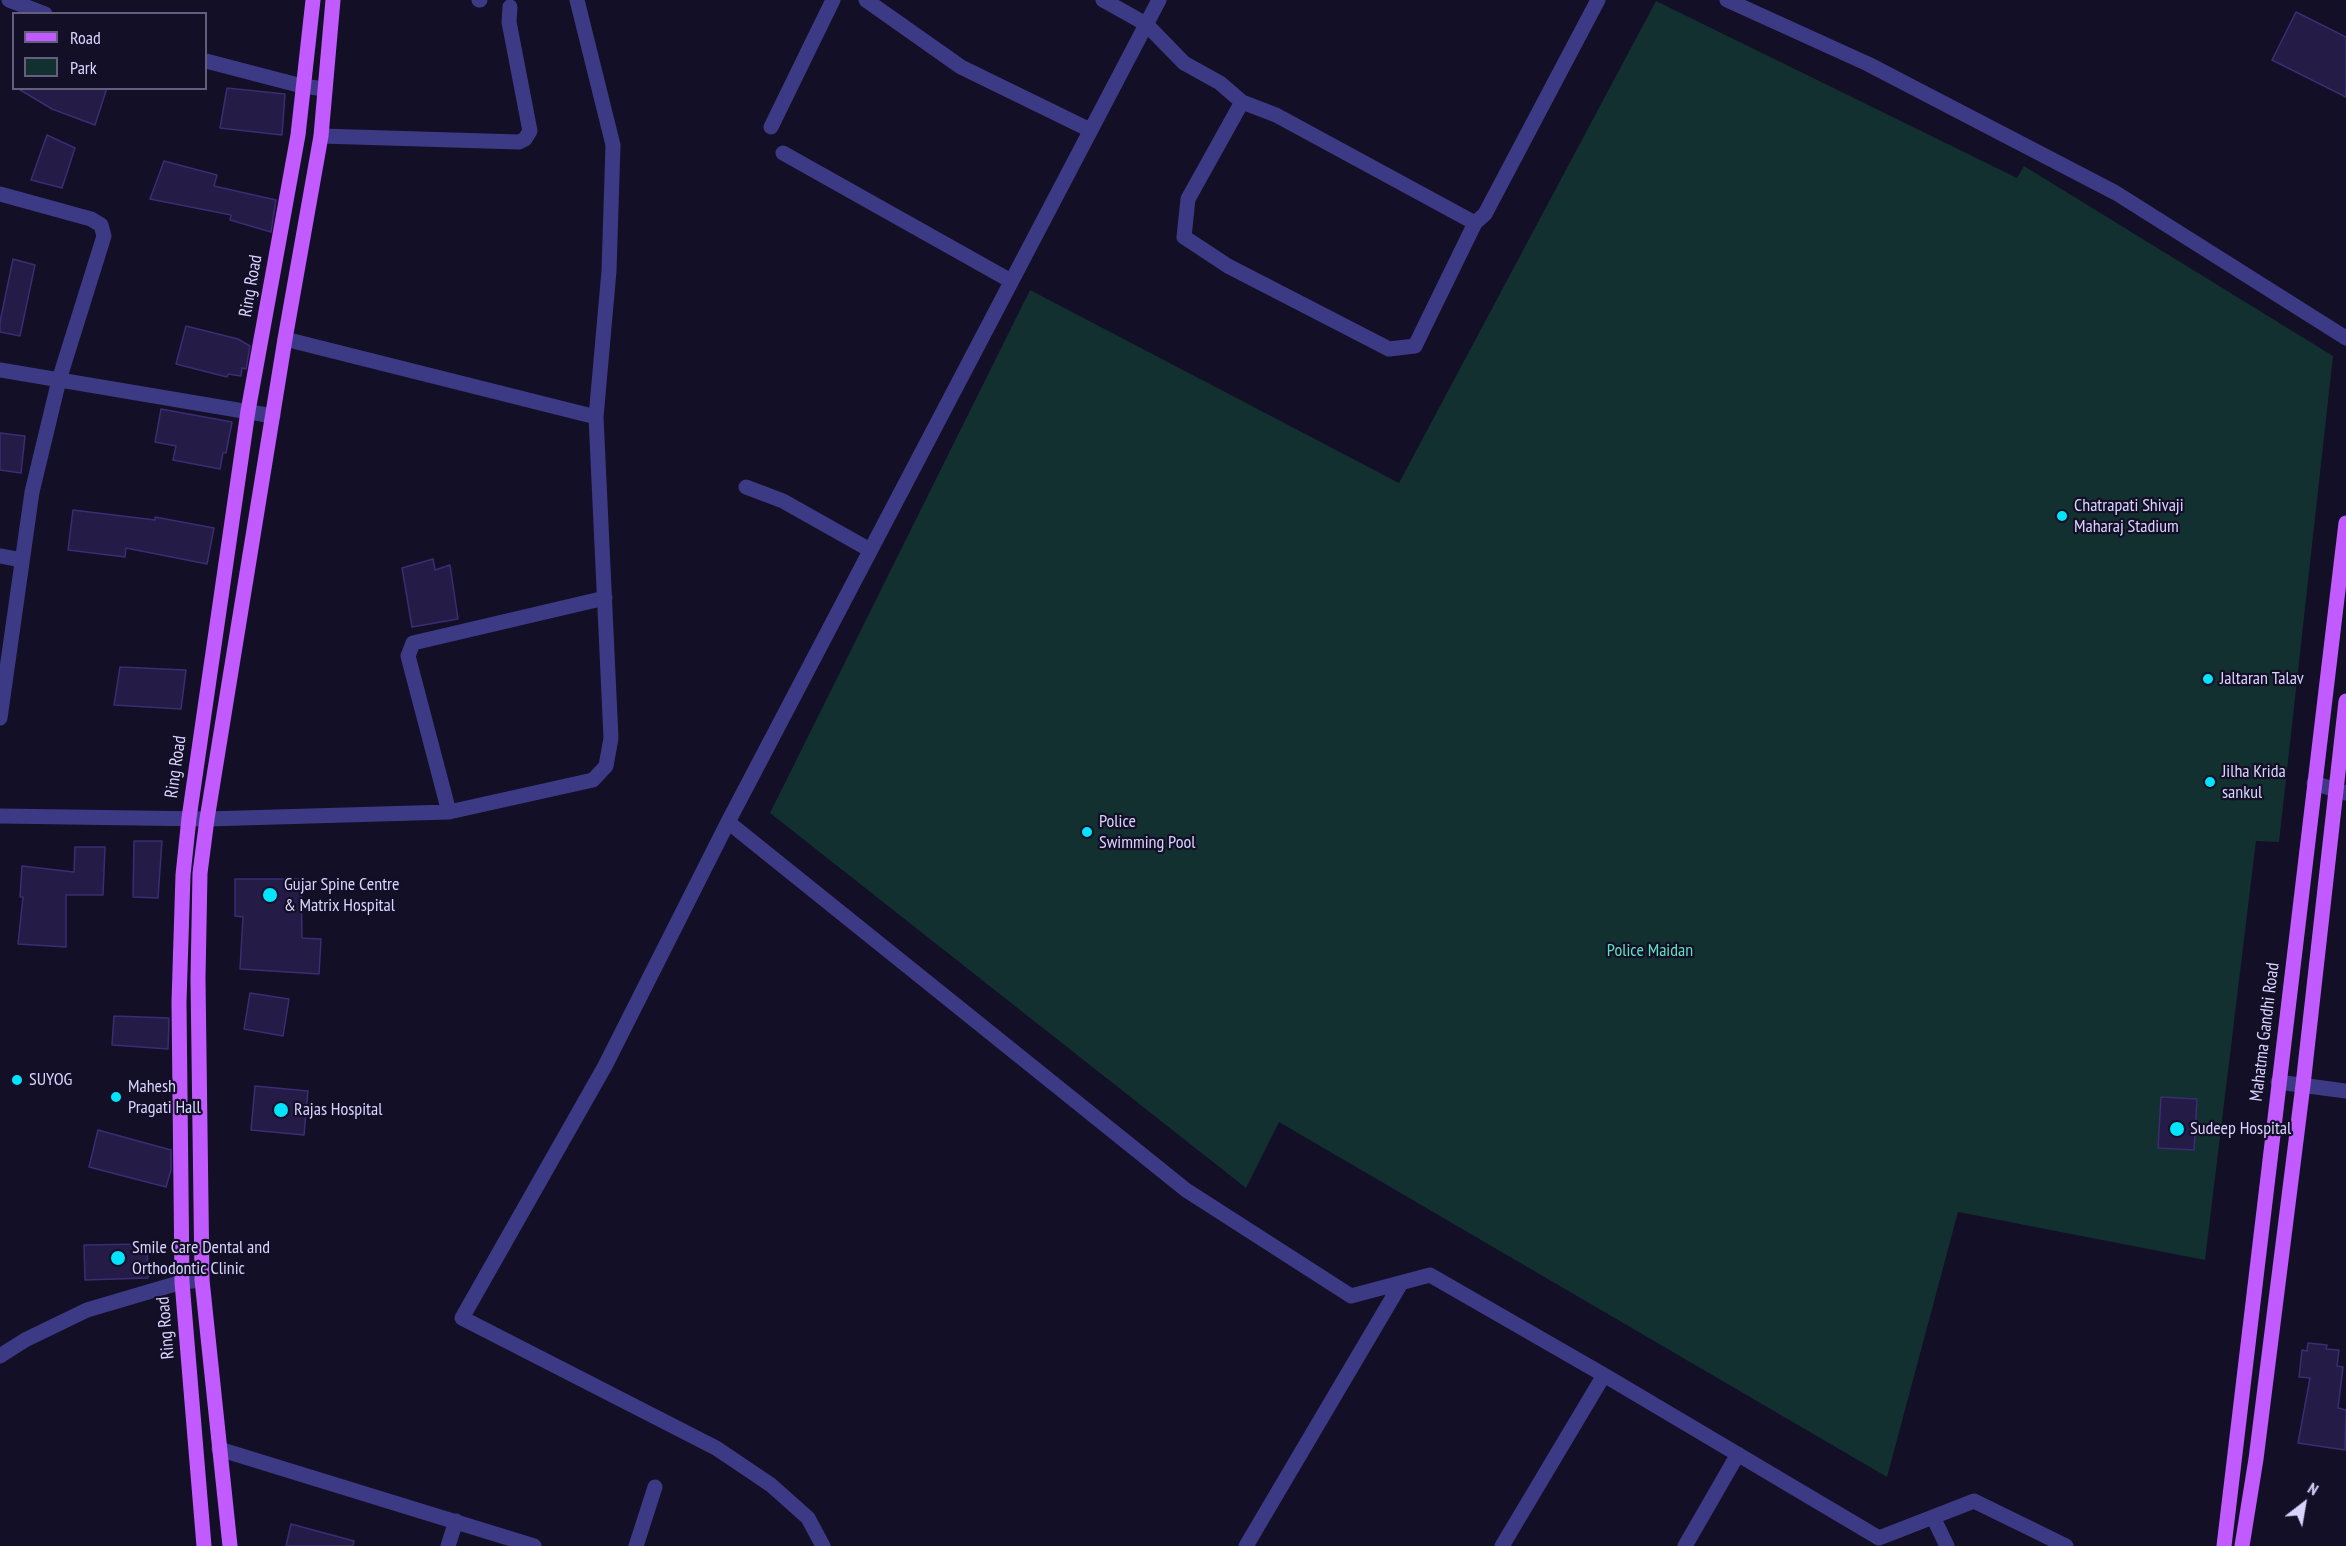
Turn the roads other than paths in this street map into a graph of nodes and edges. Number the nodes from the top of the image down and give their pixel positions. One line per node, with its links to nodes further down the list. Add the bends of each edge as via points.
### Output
1 (9, 0): 12 (street)
2 (312, 0): 15 (main road, Ring Road)
3 (333, 0): 16 (main road)
4 (577, 0): 31 (street, via 612,145 609,271)
5 (833, 0): 18 (street)
6 (866, 0): 19 (street, via 961,67)
7 (1103, 0): 13 (street)
8 (1159, 0): 13 (street)
9 (1598, 0): 23 (street, via 1485,214)
10 (1727, 0): 25 (street, via 1868,64 2116,193)
11 (510, 7): 20 (street, via 509,22 530,131 525,139 519,142)
12 (40, 12)
13 (1146, 24): 17 (street, via 1184,63 1220,83); 19 (street)
14 (207, 61): 15 (street)
15 (302, 86): 16 (street); 29 (main road, Ring Road, via 298,135)
16 (325, 89): 20 (main road)
17 (1242, 102): 23 (street, via 1276,115); 23 (street, via 1188,199 1184,237 1228,266 1358,334 1389,349 1415,346)
18 (771, 127)
19 (1090, 130): 24 (street)
20 (321, 136): 26 (main road)
21 (783, 153): 24 (street)
22 (0, 194): 28 (street, via 101,225 104,236)
23 (1475, 223)
24 (1011, 281): 34 (street)
25 (2346, 338)
26 (285, 339): 30 (main road); 31 (street)
27 (0, 370): 28 (street)
28 (59, 380): 29 (street); 36 (street, via 32,492)
29 (248, 411): 30 (street); 44 (main road, Ring Road)
30 (273, 416): 45 (main road)
31 (596, 417): 37 (street)
32 (746, 487): 34 (street, via 783,501)
33 (2345, 530): 40 (main road, Mahatma Gandhi Road)
34 (870, 550): 46 (street)
35 (0, 556): 36 (street)
36 (22, 560): 39 (street)
37 (604, 598): 42 (street, via 611,738 606,766 593,780); 42 (street, via 412,643 408,656)
38 (2346, 701): 41 (main road)
39 (0, 718)
40 (2314, 783): 41 (street); 47 (main road, Mahatma Gandhi Road)
41 (2342, 792): 48 (main road)
42 (449, 812): 45 (street)
43 (0, 816): 44 (street)
44 (189, 818): 45 (street); 51 (main road, Ring Road, via 179,1002)
45 (207, 819): 50 (main road, via 200,873 198,978)
46 (728, 822): 52 (street, via 1186,1190 1351,1296); 66 (street, via 606,1066 462,1318 716,1448 771,1485 808,1518)
47 (2278, 1082): 48 (street); 72 (main road, Mahatma Gandhi Road)
48 (2303, 1085): 49 (street); 73 (main road)
49 (2346, 1091)
50 (202, 1280): 51 (street); 55 (main road)
51 (182, 1282): 53 (street, via 87,1310); 61 (main road, Ring Road)
52 (1400, 1285): 54 (street, via 1430,1275); 67 (street)
53 (0, 1356)
54 (1604, 1375): 56 (street); 68 (street)
55 (219, 1449): 59 (street); 62 (main road)
56 (1738, 1454): 60 (street); 69 (street)
57 (655, 1486): 65 (street)
58 (1933, 1517): 60 (street); 70 (street); 71 (street, via 1974,1501)
59 (456, 1521): 63 (street); 64 (street)
60 (1876, 1542)
61 (204, 1546)
62 (230, 1546)
63 (448, 1546)
64 (534, 1546)
65 (636, 1546)
66 (823, 1546)
67 (1246, 1546)
68 (1502, 1546)
69 (1684, 1546)
70 (1947, 1546)
71 (2066, 1546)
72 (2224, 1546)
73 (2242, 1546)

